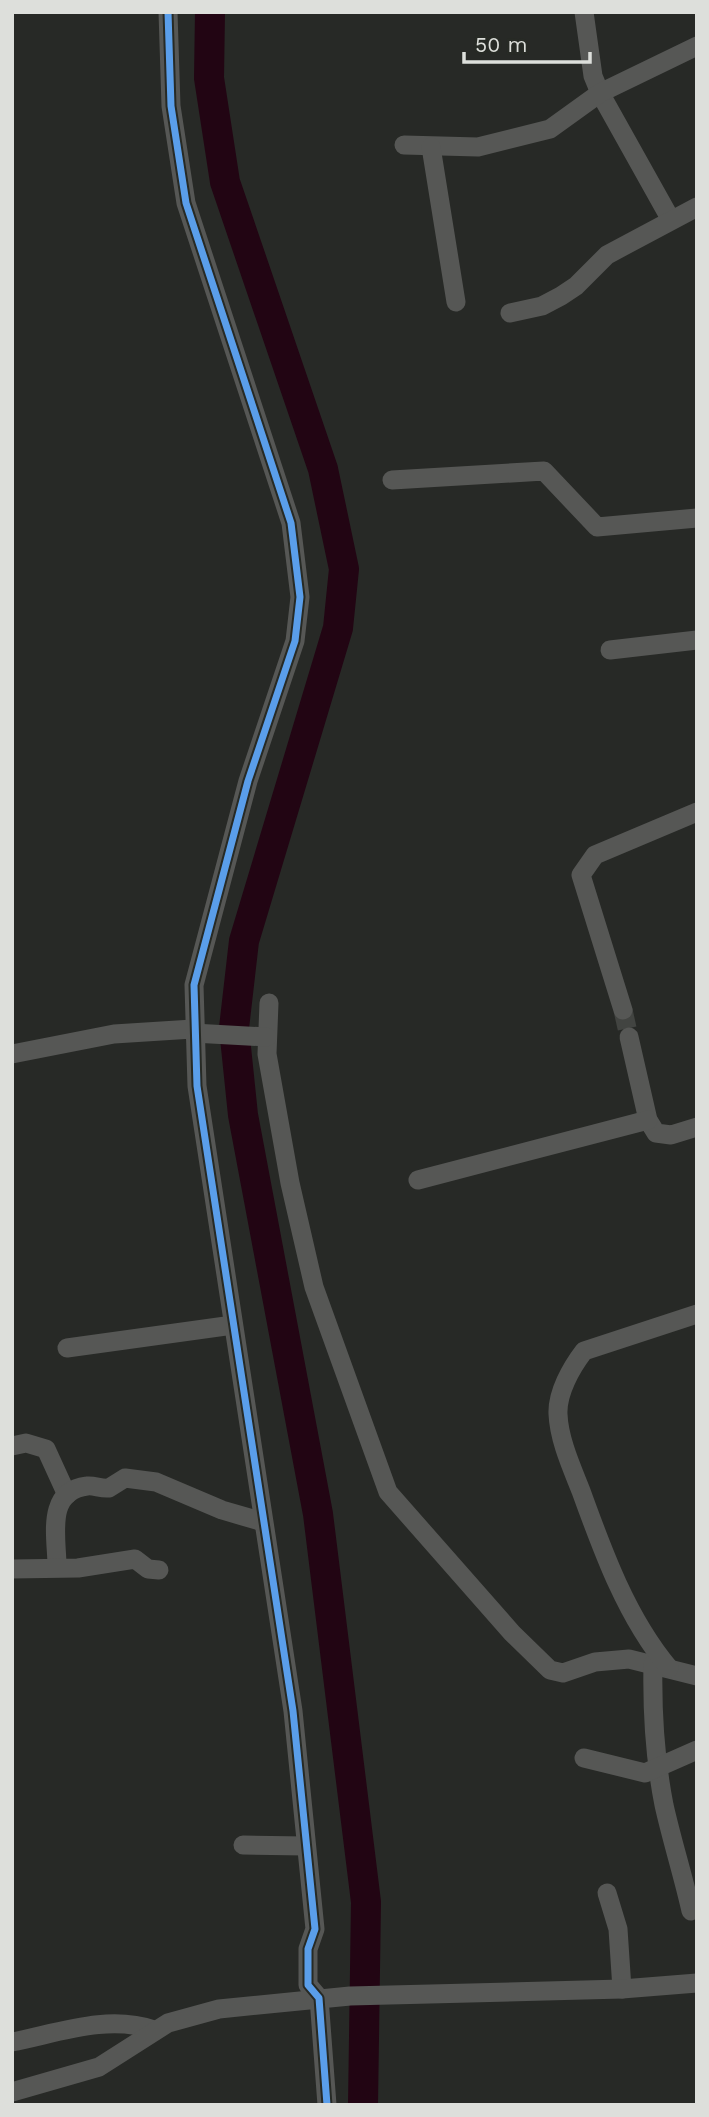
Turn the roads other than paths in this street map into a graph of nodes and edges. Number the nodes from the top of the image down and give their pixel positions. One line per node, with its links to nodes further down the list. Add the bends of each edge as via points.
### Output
1 (168, 12): 18 (street, via 171,106 186,204 291,523 300,597 295,640 248,781 203,944 194,985)
2 (584, 12): 4 (street, via 593,76)
3 (697, 46): 4 (street)
4 (600, 93): 6 (street, via 550,129 478,147); 8 (street)
5 (404, 145): 6 (street)
6 (431, 147): 9 (street)
7 (697, 207): 8 (street)
8 (671, 220): 10 (street, via 607,255 561,296)
9 (456, 302)
10 (510, 313)
11 (392, 480): 12 (street, via 544,471 597,527)
12 (697, 519)
13 (697, 640): 14 (street)
14 (610, 650)
15 (697, 812): 17 (street, via 595,855 581,875)
16 (269, 1003): 19 (street)
17 (622, 1010)
18 (193, 1031): 19 (street); 21 (street, via 114,1034); 26 (street)
19 (259, 1036): 34 (street, via 267,1054 314,1287 388,1492 550,1671 612,1660)
20 (629, 1037): 22 (street)
21 (12, 1054)
22 (648, 1120): 23 (street, via 661,1136); 24 (street)
23 (697, 1127)
24 (418, 1180)
25 (697, 1314): 34 (street, via 584,1352 559,1399 558,1416 568,1457 606,1557)
26 (233, 1325): 27 (street); 30 (street)
27 (67, 1348)
28 (12, 1446): 29 (street, via 26,1443 46,1449)
29 (67, 1495): 30 (street, via 83,1487 109,1489 121,1480 138,1478); 31 (street, via 55,1511)
30 (263, 1522): 40 (street, via 293,1711)
31 (57, 1566): 32 (street); 33 (street, via 78,1568 135,1559 148,1569)
32 (12, 1569)
33 (159, 1570)
34 (661, 1666): 35 (street); 38 (street, via 652,1693)
35 (697, 1676)
36 (697, 1750): 38 (street)
37 (584, 1758): 38 (street, via 645,1773)
38 (660, 1765): 42 (street, via 664,1805)
39 (243, 1845): 40 (street)
40 (305, 1846): 45 (street, via 315,1929 308,1949 308,1985)
41 (607, 1893): 44 (street, via 618,1930)
42 (691, 1911)
43 (697, 1983): 44 (street)
44 (622, 1989): 45 (street)
45 (319, 1998): 46 (street, via 219,2009); 49 (street)
46 (154, 2030): 47 (street, via 138,2025 97,2025); 48 (street, via 99,2067)
47 (12, 2042)
48 (12, 2092)
49 (327, 2105)

